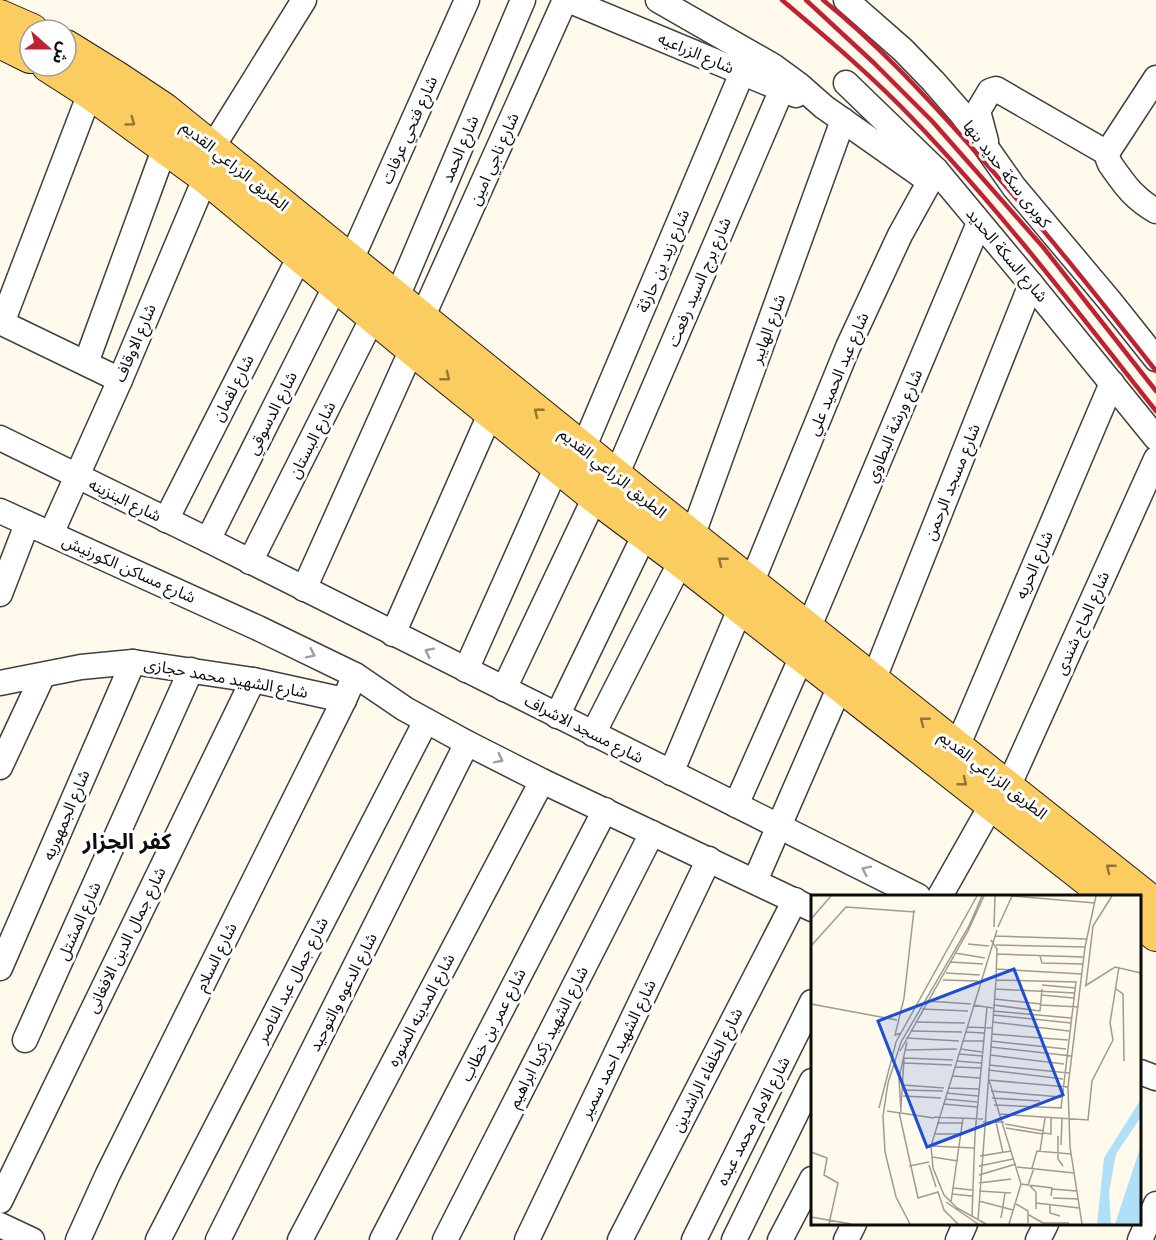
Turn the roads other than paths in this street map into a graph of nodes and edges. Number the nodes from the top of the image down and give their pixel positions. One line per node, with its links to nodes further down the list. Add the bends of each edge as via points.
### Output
1 (304, 0): 22 (street, شارع الاوقاف)
2 (467, 0): 27 (street, شارع فتحي عرفات)
3 (523, 0): 29 (street, شارع الحمد)
4 (567, 0): 12 (street, شارع الزراعيه); 31 (street, شارع ناجي امين)
5 (658, 0): 18 (street, شارع الزراعيه, via 773,66)
6 (846, 0): 20 (street, كوبرى سكة حديد بنها, via 933,81)
7 (0, 16): 8 (main road)
8 (18, 24)
9 (0, 42): 10 (main road)
10 (18, 51)
11 (78, 53): 22 (main road, الطريق الزراعي القديم, via 164,109)
12 (742, 73): 16 (street, شارع الزراعيه); 41 (street, شارع زيد بن حارثة)
13 (67, 78): 17 (main road, الطريق الزراعي القديم)
14 (1156, 78): 21 (street)
15 (846, 83): 23 (street, شارع السكة الحديد)
16 (782, 89): 18 (street, شارع الزراعيه); 45 (street, شارع برج السيد رفعت)
17 (90, 93): 19 (main road, الطريق الزراعي القديم, one-way to 19); 32 (street)
18 (833, 113): 23 (street, شارع الزراعيه); 52 (street, شارع الهايبر)
19 (165, 147): 22 (main road, الطريق الزراعي القديم); 35 (street)
20 (988, 150): 21 (street, via 978,111 990,91 996,89); 34 (street, كوبرى سكة حديد بنها)
21 (1107, 153): 24 (street, via 1110,164 1131,193)
22 (211, 159): 26 (main road, الطريق الزراعي القديم); 27 (main road, الطريق الزراعي القديم); 36 (street, شارع الاوقاف)
23 (932, 176): 25 (street, شارع السكة الحديد); 56 (street, شارع عبد الحميد علي, via 848,346)
24 (1156, 211)
25 (979, 223): 28 (street, شارع السكة الحديد); 58 (street, شارع ورشة البطاوي)
26 (300, 256): 27 (main road, الطريق الزراعي القديم); 47 (street, شارع لقمان)
27 (343, 272): 29 (main road, الطريق الزراعي القديم); 30 (main road, الطريق الزراعي القديم); 51 (street, شارع الدسوقي)
28 (1031, 284): 37 (street, شارع السكة الحديد); 65 (street, شارع مسجد الرحمن)
29 (397, 297): 31 (main road, الطريق الزراعي القديم)
30 (374, 317): 33 (main road, الطريق الزراعي القديم); 53 (street, شارع البستان)
31 (422, 318): 41 (main road, الطريق الزراعي القديم, one-way to 31)
32 (2, 328): 35 (street)
33 (412, 349): 38 (main road, الطريق الزراعي القديم, one-way to 38); 54 (street)
34 (1156, 359)
35 (86, 363): 36 (street)
36 (120, 380): 44 (street, شارع الاوقاف)
37 (1112, 383): 40 (street, شارع السكة الحديد); 74 (street, شارع الحريه)
38 (491, 412): 43 (main road, الطريق الزراعي القديم); 57 (street)
39 (0, 438): 44 (street, شارع البنزينه)
40 (1156, 438)
41 (583, 449): 45 (main road, الطريق الزراعي القديم)
42 (1156, 459): 78 (street, شارع الحاج شندى)
43 (557, 466): 45 (main road, الطريق الزراعي القديم); 61 (street)
44 (77, 477): 47 (street, شارع البنزينه); 49 (street, شارع الاوقاف)
45 (605, 486): 50 (main road, الطريق الزراعي القديم); 52 (main road, الطريق الزراعي القديم); 68 (street, شارع برج السيد رفعت)
46 (0, 511): 48 (street, شارع مساكن الكورنيش)
47 (166, 520): 51 (street, شارع البنزينه)
48 (27, 524): 49 (street, شارع مساكن الكورنيش); 55 (street)
49 (51, 534): 63 (street, شارع مساكن الكورنيش, one-way to 63)
50 (645, 534): 52 (main road, الطريق الزراعي القديم); 70 (street)
51 (208, 540): 53 (street, شارع البنزينه)
52 (687, 549): 56 (main road, الطريق الزراعي القديم); 72 (street, شارع الهايبر)
53 (250, 562): 54 (street, شارع مسجد الاشراف)
54 (304, 589): 57 (street, شارع مسجد الاشراف)
55 (0, 594)
56 (746, 596): 58 (main road, الطريق الزراعي القديم); 76 (street, شارع عبد الحميد علي)
57 (393, 634): 61 (street, شارع مسجد الاشراف, one-way to 57)
58 (805, 643): 65 (main road, الطريق الزراعي القديم); 67 (main road, الطريق الزراعي القديم); 79 (street, شارع ورشة البطاوي)
59 (133, 662): 60 (street, شارع الشهيد محمد حجازى); 62 (street, شارع الشهيد محمد حجازى); 92 (street, شارع الجمهوريه)
60 (191, 670): 64 (street, شارع الشهيد محمد حجازى); 94 (street, شارع المشتل)
61 (466, 670): 68 (street, شارع مسجد الاشراف)
62 (43, 675): 66 (street, شارع الشهيد محمد حجازى); 75 (street)
63 (355, 675): 69 (street, شارع السلام); 71 (street)
64 (253, 680): 69 (street, شارع الشهيد محمد حجازى); 99 (street, شارع جمال الدين الافغانى)
65 (873, 681): 74 (main road, الطريق الزراعي القديم, one-way to 65)
66 (0, 683)
67 (840, 686): 78 (main road, الطريق الزراعي القديم, one-way to 78); 81 (street)
68 (504, 689): 70 (street, شارع مسجد الاشراف)
69 (344, 700): 106 (street, شارع السلام)
70 (556, 716): 72 (street, شارع مسجد الاشراف)
71 (426, 721): 73 (street); 107 (street, شارع جمال عبد الناصر)
72 (593, 734): 76 (street, شارع مسجد الاشراف)
73 (467, 743): 77 (street, one-way to 77); 108 (street, شارع الدعوه والتوحيد)
74 (957, 747): 78 (main road, الطريق الزراعي القديم)
75 (0, 766)
76 (671, 773): 79 (street, شارع مسجد الاشراف)
77 (542, 781): 80 (street); 109 (street, شارع المدينه المنوره)
78 (1000, 796): 86 (street, شارع الحاج شندى); 87 (main road, الطريق الزراعي القديم); 89 (main road, الطريق الزراعي القديم, one-way to 78)
79 (736, 805): 81 (street, شارع مسجد الاشراف)
80 (605, 810): 82 (street); 110 (street, شارع عمر بن خطاب)
81 (778, 827): 84 (street); 85 (street, شارع مسجد الاشراف, one-way to 81)
82 (652, 833): 83 (street); 111 (street, شارع الشهيد زكريا ابراهيم)
83 (709, 859): 84 (street); 112 (street, شارع الشهيد احمد سمير)
84 (754, 881): 88 (street)
85 (914, 895)
86 (941, 895)
87 (1106, 895)
88 (804, 904): 113 (street, شارع الخلفاء الراشدين)
89 (1156, 905)
90 (1141, 922): 91 (main road)
91 (1156, 935)
92 (0, 968)
93 (811, 1006): 114 (street, شارع الامام محمد عبده)
94 (25, 1040)
95 (1141, 1072): 96 (street)
96 (1156, 1078)
97 (811, 1085): 115 (street)
98 (811, 1183): 116 (street)
99 (0, 1201)
100 (1156, 1204): 120 (street)
101 (0, 1225): 105 (street)
102 (854, 1225): 117 (street)
103 (966, 1225): 118 (street)
104 (1046, 1225): 119 (street)
105 (32, 1240)
106 (78, 1240)
107 (158, 1240)
108 (218, 1240)
109 (300, 1240)
110 (382, 1240)
111 (445, 1240)
112 (527, 1240)
113 (620, 1240)
114 (694, 1240)
115 (734, 1240)
116 (780, 1240)
117 (846, 1240)
118 (958, 1240)
119 (1038, 1240)
120 (1140, 1240)

